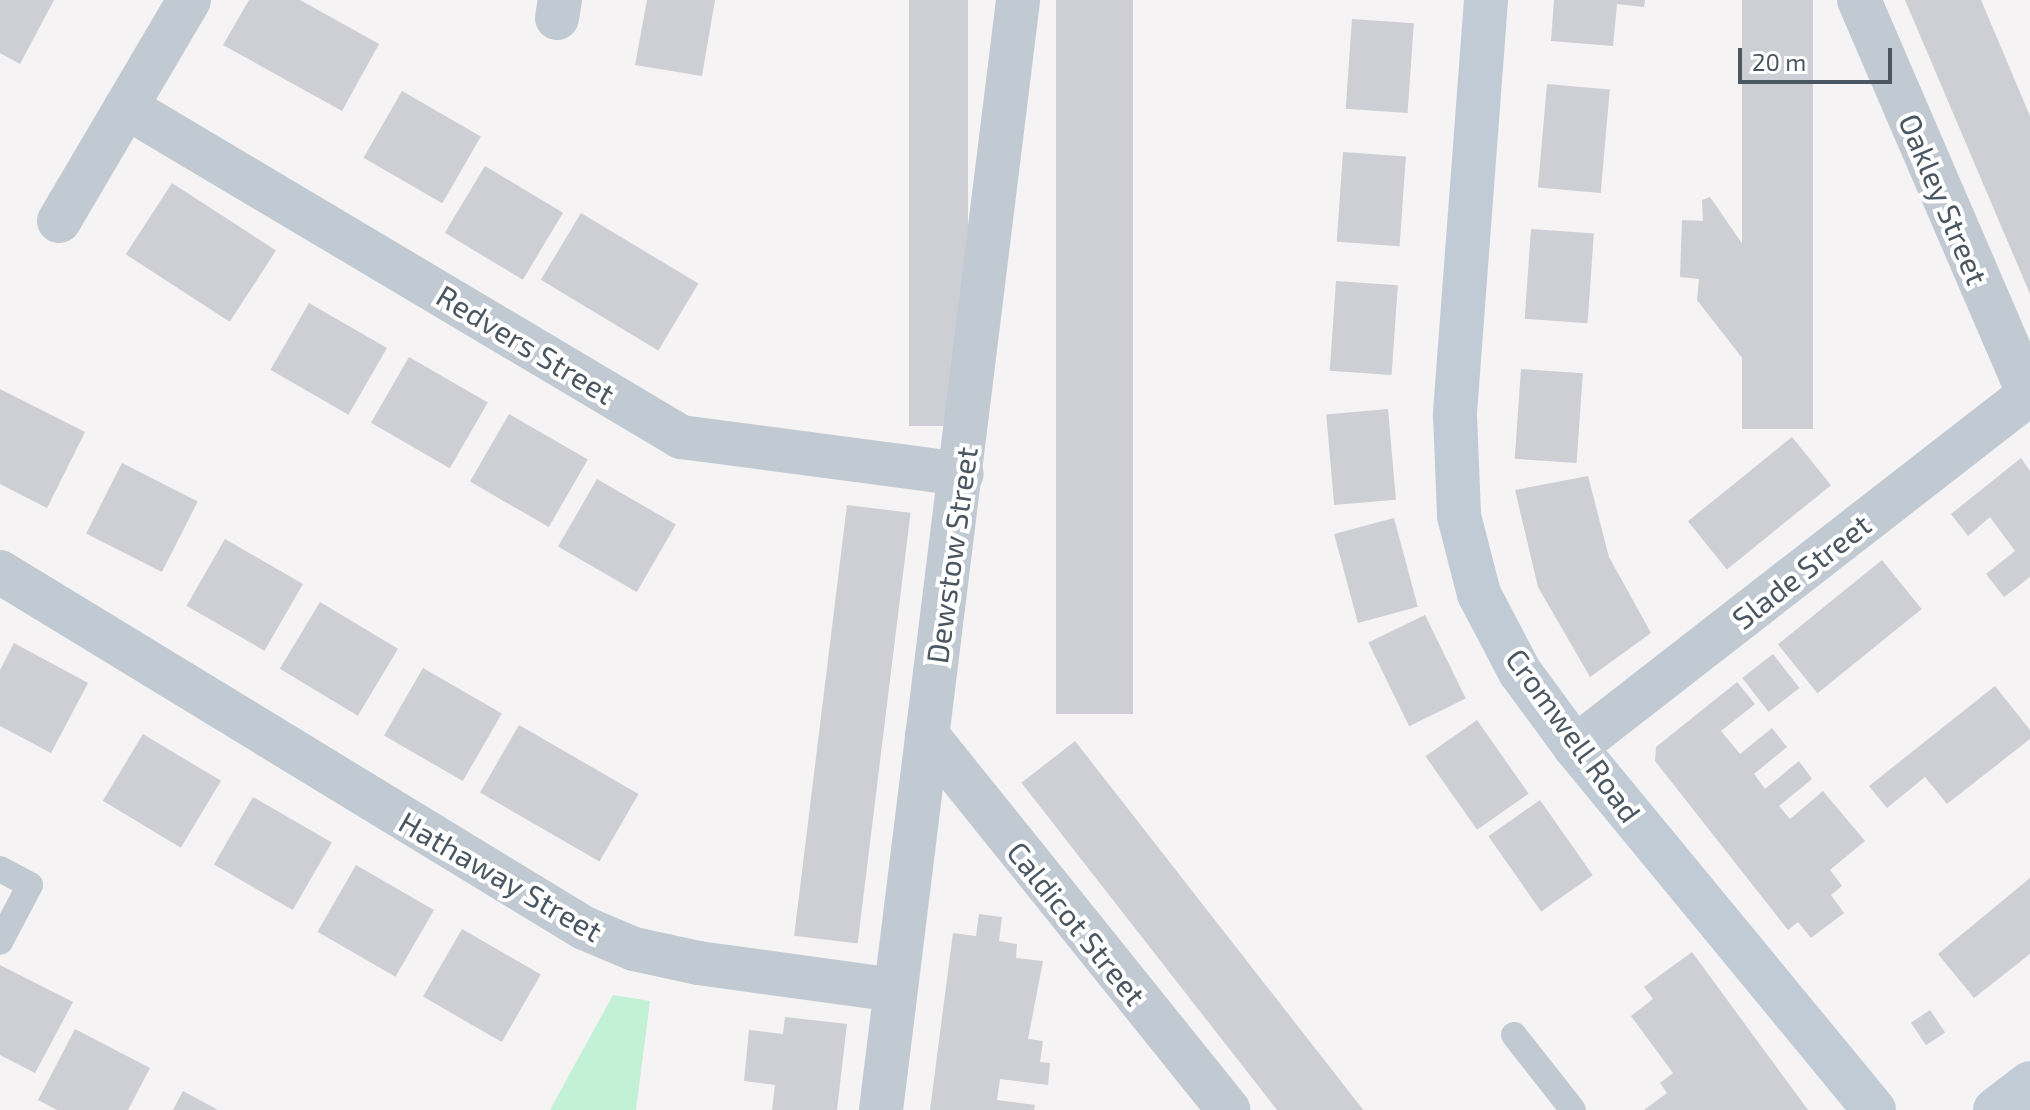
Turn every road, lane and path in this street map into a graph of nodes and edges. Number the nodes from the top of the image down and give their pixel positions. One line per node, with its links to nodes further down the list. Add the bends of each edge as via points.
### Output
1 (189, 0): 5 (street)
2 (1018, 0): 8 (street, Dewstow Street)
3 (1486, 0): 11 (street, Cromwell Road, via 1455,415 1459,516 1479,594 1520,672)
4 (1859, 0): 7 (street, Oakley Street)
5 (126, 107): 6 (street); 8 (street, Redvers Street, via 681,437)
6 (59, 221)
7 (2029, 396): 11 (street, Slade Street)
8 (962, 474): 10 (street, Dewstow Street)
9 (0, 572): 14 (street, Hathaway Street, via 584,928 634,949 698,963)
10 (927, 735): 14 (street, Dewstow Street); 18 (street, Caldicot Street)
11 (1575, 747): 20 (street, Cromwell Road)
12 (0, 869): 13 (lane, via 30,885)
13 (0, 942)
14 (895, 990): 17 (street, Dewstow Street)
15 (1514, 1035): 19 (lane)
16 (2030, 1083): 21 (street)
17 (881, 1110)
18 (1228, 1110)
19 (1573, 1110)
20 (1874, 1110)
21 (1995, 1110)

